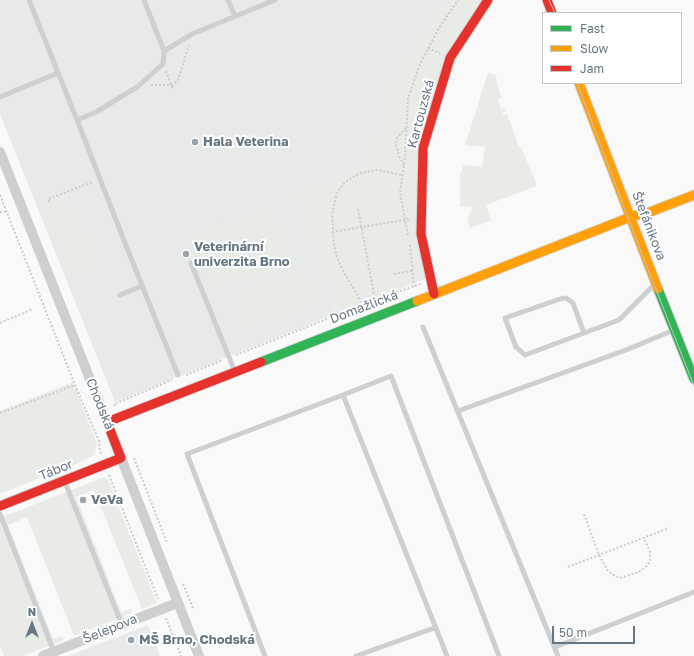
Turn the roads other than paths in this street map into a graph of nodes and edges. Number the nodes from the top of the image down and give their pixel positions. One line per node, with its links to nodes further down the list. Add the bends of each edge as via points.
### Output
1 (29, 0): 10 (lane)
2 (144, 0): 9 (lane)
3 (228, 0): 8 (lane)
4 (275, 0): 8 (lane)
5 (488, 0): 20 (street, Kartouzská, via 450,58 423,148 421,234)
6 (547, 0): 7 (street)
7 (552, 12)
8 (235, 16): 9 (lane, via 192,34)
9 (164, 51): 13 (lane, via 163,64 137,87 96,112)
10 (58, 72): 12 (lane); 13 (lane)
11 (580, 84): 16 (street, Štefánikova)
12 (0, 97)
13 (77, 120): 19 (lane)
14 (0, 152): 30 (street, Chodská)
15 (694, 195): 16 (street, Domažlická)
16 (631, 217): 18 (street, Štefánikova); 20 (street, Domažlická)
17 (192, 263): 25 (lane)
18 (656, 282): 23 (street, Štefánikova); 24 (lane, via 619,320)
19 (142, 286): 21 (lane); 26 (lane)
20 (434, 294): 25 (street, Domažlická)
21 (120, 295)
22 (423, 327): 29 (lane)
23 (675, 329): 27 (street, Štefánikova); 29 (lane, via 626,350)
24 (584, 333): 24 (lane, via 525,355 516,347 505,318 566,298 572,303)
25 (235, 372): 30 (street, Domažlická)
26 (179, 377)
27 (694, 379)
28 (343, 395): 38 (lane); 43 (lane, via 187,454); 46 (lane, via 391,376)
29 (458, 411): 39 (lane)
30 (107, 422): 31 (street, Chodská)
31 (121, 458): 32 (street, Tábor); 36 (street, Chodská)
32 (64, 481): 33 (street, Tábor); 37 (lane)
33 (0, 506)
34 (0, 514): 40 (lane)
35 (694, 592): 39 (lane)
36 (177, 603): 37 (street, Šelepova); 42 (street, Chodská)
37 (122, 625): 40 (street, Šelepova)
38 (434, 628): 44 (lane); 45 (lane)
39 (555, 647): 47 (lane)
40 (54, 652): 41 (street, Šelepova)
41 (43, 656)
42 (199, 656)
43 (265, 656)
44 (356, 656)
45 (447, 656)
46 (499, 656)
47 (558, 656)

